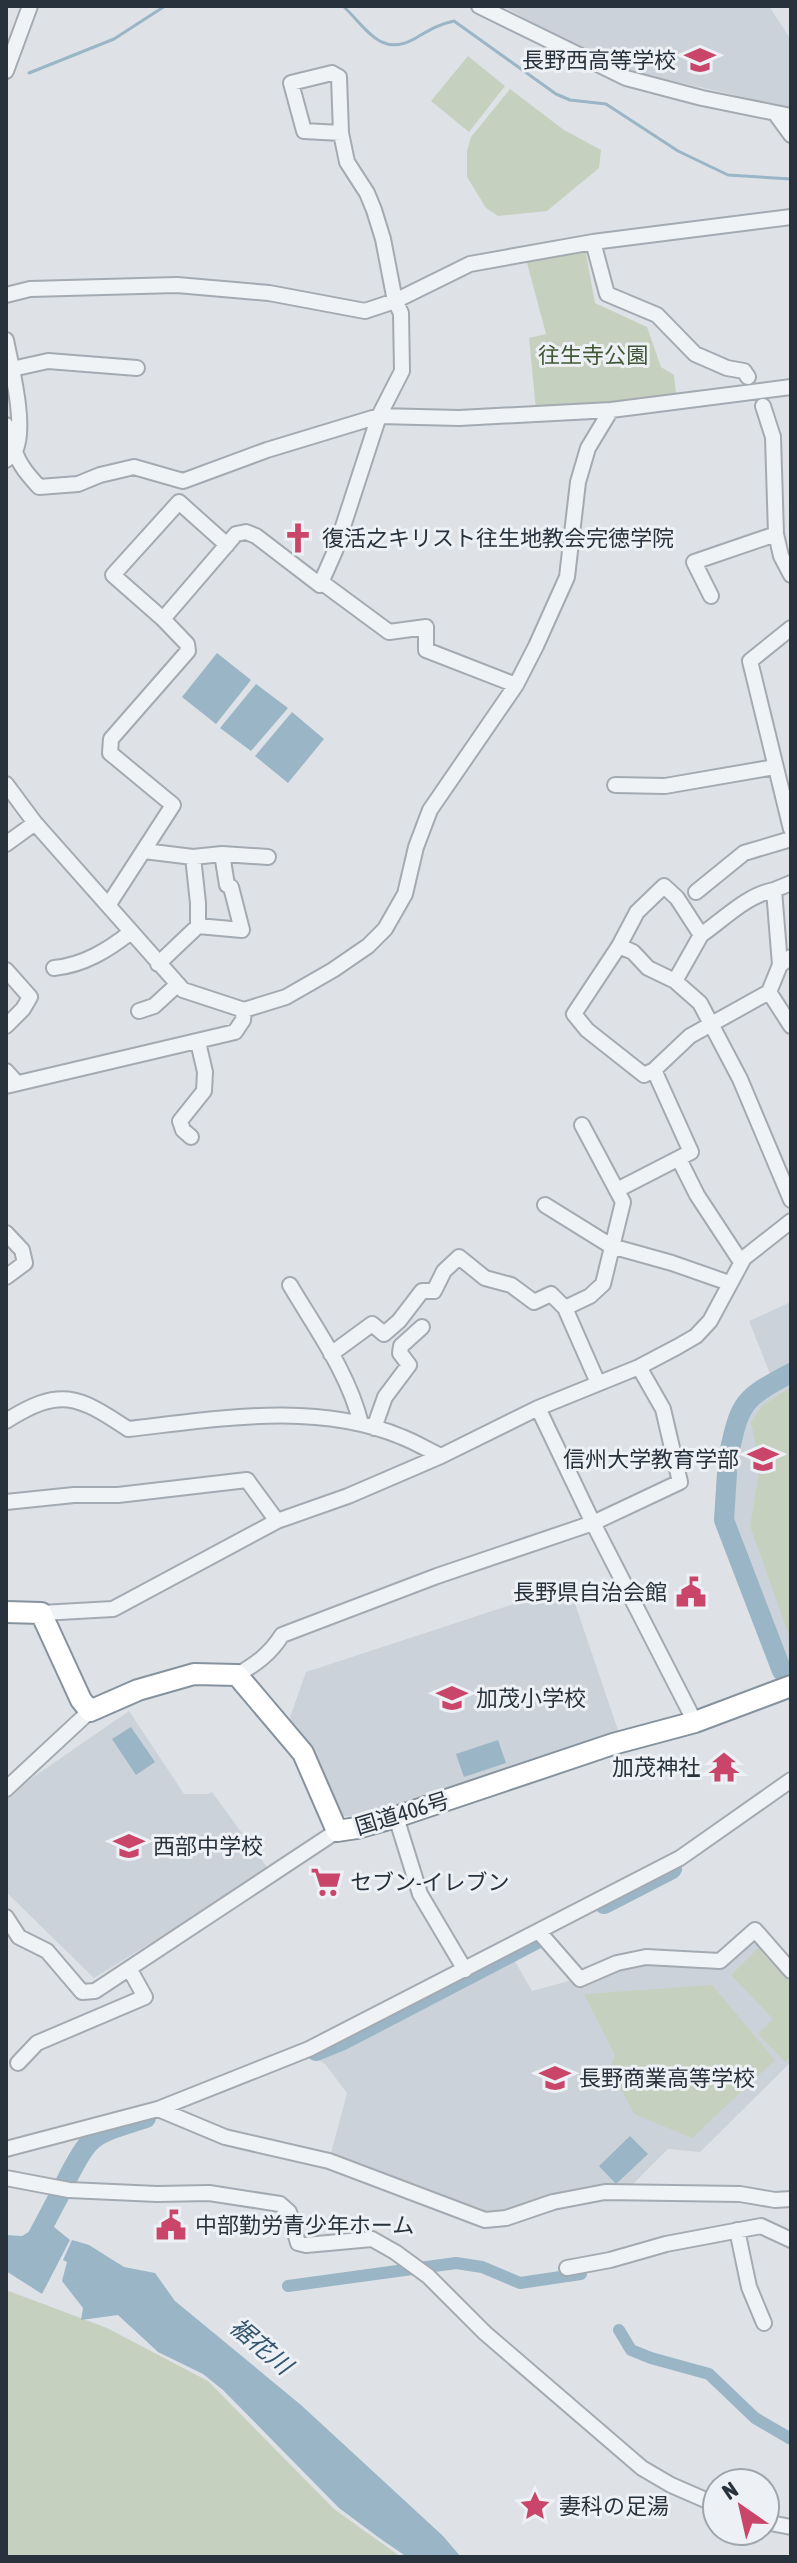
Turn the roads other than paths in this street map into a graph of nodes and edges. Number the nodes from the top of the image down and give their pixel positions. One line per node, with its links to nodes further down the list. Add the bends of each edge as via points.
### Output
1 (30, 6): 3 (street)
2 (479, 6): 4 (street, via 626,78)
3 (6, 71)
4 (775, 113): 5 (street); 7 (street)
5 (791, 116)
6 (341, 133): 6 (street, via 304,131 291,83 332,73 339,77); 11 (street, via 347,162 367,193 379,226)
7 (791, 135)
8 (791, 217): 9 (street)
9 (593, 242): 11 (street, via 470,264); 15 (street, via 607,294 657,315 695,354)
10 (6, 295): 11 (street, via 30,289 177,285 269,293 365,311)
11 (395, 301): 19 (street, via 401,313 402,371)
12 (6, 340): 14 (street)
13 (137, 368): 14 (street, via 48,361)
14 (12, 369): 21 (street, via 19,426)
15 (748, 377)
16 (791, 387): 18 (street)
17 (763, 406): 22 (street, via 773,437)
18 (611, 410): 19 (street, via 459,418); 29 (street, via 588,448 578,482 567,577)
19 (379, 416): 21 (street, via 183,481 134,467 78,484 39,487); 25 (street)
20 (6, 425): 21 (street, via 13,436)
21 (10, 456)
22 (776, 534): 24 (street); 26 (street, via 694,562)
23 (227, 545): 25 (street, via 236,534 256,536); 27 (street); 27 (street, via 179,502 113,575)
24 (791, 575)
25 (320, 585): 29 (street, via 389,632 426,627 426,650)
26 (711, 596)
27 (163, 619): 37 (street, via 188,651 111,739 110,753 173,805)
28 (791, 628): 30 (street, via 750,661)
29 (516, 685): 56 (street, via 430,810 405,894 385,929 352,957 286,997)
30 (781, 772): 32 (street, via 665,786); 34 (street)
31 (6, 784): 33 (street)
32 (615, 785)
33 (35, 823): 36 (street); 44 (street)
34 (791, 829)
35 (791, 839): 43 (street, via 744,853)
36 (6, 844)
37 (144, 851): 39 (street); 44 (street)
38 (222, 854): 39 (street); 40 (street); 45 (street, via 242,930)
39 (193, 857): 45 (street)
40 (268, 857)
41 (791, 883): 42 (street)
42 (774, 890): 47 (street, via 741,903); 49 (street)
43 (696, 892)
44 (109, 904): 46 (street)
45 (198, 926): 50 (street)
46 (131, 932): 50 (street); 51 (street, via 93,957)
47 (701, 935): 48 (street, via 664,886 637,912); 53 (street)
48 (619, 946): 53 (street); 62 (street, via 574,1014 644,1075)
49 (785, 961): 55 (street)
50 (158, 964): 54 (street)
51 (54, 968)
52 (6, 970): 59 (street, via 30,997)
53 (675, 981): 58 (street)
54 (178, 984): 56 (street); 57 (street, via 154,1006)
55 (769, 992): 58 (street); 60 (street)
56 (244, 1010): 61 (street, via 235,1032)
57 (139, 1011)
58 (713, 1022): 62 (street); 69 (street)
59 (6, 1026)
60 (791, 1026)
61 (198, 1042): 64 (street); 66 (street, via 204,1091 180,1121)
62 (654, 1070): 67 (street, via 691,1152)
63 (6, 1071): 64 (street)
64 (12, 1085)
65 (582, 1125): 68 (street)
66 (191, 1137)
67 (679, 1159): 68 (street); 74 (street)
68 (617, 1190): 73 (street, via 623,1202)
69 (791, 1200)
70 (545, 1205): 73 (street)
71 (791, 1221): 74 (street)
72 (6, 1233): 75 (street, via 22,1250 25,1263)
73 (611, 1246): 76 (street); 78 (street, via 603,1284)
74 (741, 1262): 76 (street)
75 (6, 1277)
76 (729, 1283): 81 (street, via 696,1336)
77 (290, 1285): 80 (street)
78 (565, 1308): 80 (street, via 551,1294 534,1302 511,1285 485,1278 459,1257 434,1291 422,1291 384,1334 372,1324); 82 (street)
79 (422, 1327): 85 (street, via 401,1346 409,1365)
80 (331, 1354): 85 (street)
81 (639, 1367): 82 (street); 89 (street, via 663,1409 680,1482)
82 (598, 1383): 83 (street)
83 (538, 1408): 86 (street); 89 (street)
84 (6, 1421): 85 (street, via 33,1404 77,1399 128,1429 282,1415)
85 (368, 1426): 86 (street)
86 (441, 1456): 88 (street)
87 (6, 1502): 88 (street, via 247,1480)
88 (277, 1521): 91 (street, via 113,1609)
89 (593, 1523): 92 (street, via 282,1635 272,1650); 95 (street)
90 (6, 1612): 91 (highway)
91 (41, 1613): 94 (highway)
92 (237, 1675): 94 (highway, via 194,1674); 99 (highway, 国道406号, via 303,1753)
93 (789, 1693): 95 (highway, 国道406号)
94 (90, 1711): 97 (street)
95 (695, 1722): 98 (highway, 国道406号)
96 (791, 1780): 101 (street, via 680,1858)
97 (6, 1789)
98 (396, 1817): 99 (highway, 国道406号); 103 (street, via 420,1894)
99 (337, 1831): 102 (street)
100 (6, 1917): 102 (street, via 19,1937 47,1951 82,1992 95,1991)
101 (539, 1932): 103 (street); 104 (street, via 580,1979 646,1957 720,1961 755,1930)
102 (130, 1970): 105 (street, via 145,1997 37,2043)
103 (465, 1970): 106 (street, via 309,2049)
104 (791, 1971)
105 (18, 2063)
106 (158, 2109): 107 (street); 109 (street, via 225,2137 329,2161 485,2220 605,2192)
107 (6, 2149)
108 (6, 2178): 114 (street, via 69,2190 209,2193 280,2204 289,2212 298,2243 372,2239 428,2276 485,2333 642,2468)
109 (791, 2199)
110 (737, 2230): 111 (street, via 761,2226); 112 (street); 113 (street, via 749,2287)
111 (791, 2240)
112 (567, 2268)
113 (764, 2323)
114 (701, 2498)

